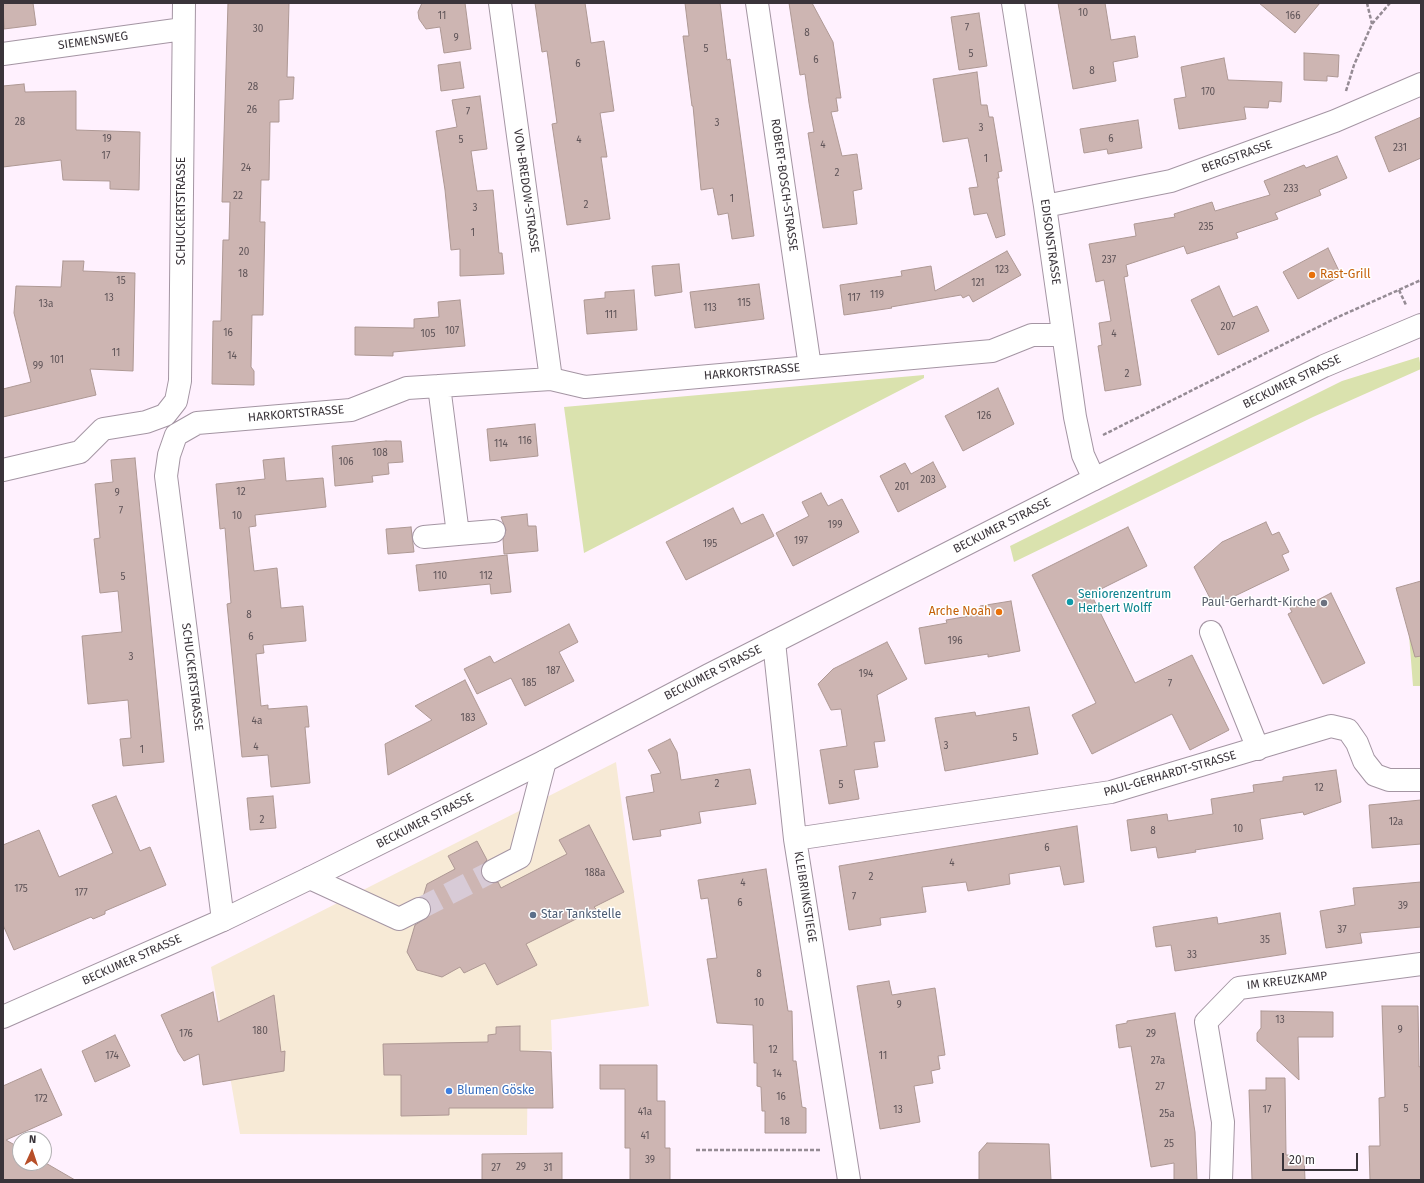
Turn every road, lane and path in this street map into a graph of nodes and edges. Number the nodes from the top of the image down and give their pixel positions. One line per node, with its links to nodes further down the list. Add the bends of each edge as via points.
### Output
1 (184, 3): 8 (street, SCHUCKERTSTRASSE)
2 (500, 3): 17 (street, VON-BREDOW-STRASSE)
3 (757, 3): 16 (street, ROBERT-BOSCH-STRASSE)
4 (1013, 3): 12 (street, EDISONSTRASSE)
5 (1367, 3): 7 (path)
6 (1390, 3): 7 (path)
7 (1372, 24): 11 (path, via 1354,65)
8 (183, 29): 9 (street, SIEMENSWEG); 21 (street, SCHUCKERTSTRASSE, via 180,382 176,401 165,415 146,422 103,429 80,452)
9 (3, 54)
10 (1421, 84): 11 (street, BERGSTRASSE)
11 (1336, 121): 12 (street, BERGSTRASSE, via 1171,181)
12 (1045, 206): 15 (street, EDISONSTRASSE)
13 (1421, 280): 20 (path, via 1338,317)
14 (1421, 325): 22 (street, BECKUMER STRASSE, via 1324,366)
15 (1063, 335): 16 (street, HARKORTSTRASSE, via 1032,335 992,351); 20 (street, EDISONSTRASSE)
16 (810, 367): 17 (street, HARKORTSTRASSE, via 585,387)
17 (551, 379): 18 (street, HARKORTSTRASSE)
18 (439, 386): 19 (street, HARKORTSTRASSE, via 407,388 351,410 197,423); 24 (street)
19 (176, 435): 35 (street, SCHUCKERTSTRASSE, via 169,455 166,476)
20 (1081, 446): 22 (street, EDISONSTRASSE)
21 (3, 470)
22 (1094, 479): 27 (street, BECKUMER STRASSE)
23 (494, 531): 24 (street)
24 (458, 534): 25 (street)
25 (424, 537)
26 (1211, 632): 28 (street)
27 (774, 642): 29 (street, BECKUMER STRASSE); 31 (street, KLEIBRINKSTIEGE)
28 (1258, 749): 30 (street, PAUL-GERHARDT-STRASSE, via 1331,726 1348,730 1357,743 1364,761 1375,775 1389,780); 31 (street, PAUL-GERHARDT-STRASSE, via 1111,792)
29 (545, 760): 32 (street, via 520,857); 33 (street, BECKUMER STRASSE)
30 (1421, 780)
31 (795, 839): 39 (street, KLEIBRINKSTIEGE)
32 (492, 871)
33 (310, 878): 34 (street, via 399,919); 35 (street, BECKUMER STRASSE)
34 (419, 909)
35 (223, 920): 37 (street, BECKUMER STRASSE)
36 (1421, 964): 41 (street, IM KREUZKAMP, via 1239,988 1206,1022 1223,1122)
37 (3, 1016)
38 (696, 1150): 39 (path)
39 (846, 1150): 40 (street, KLEIBRINKSTIEGE)
40 (849, 1180)
41 (1222, 1180)

